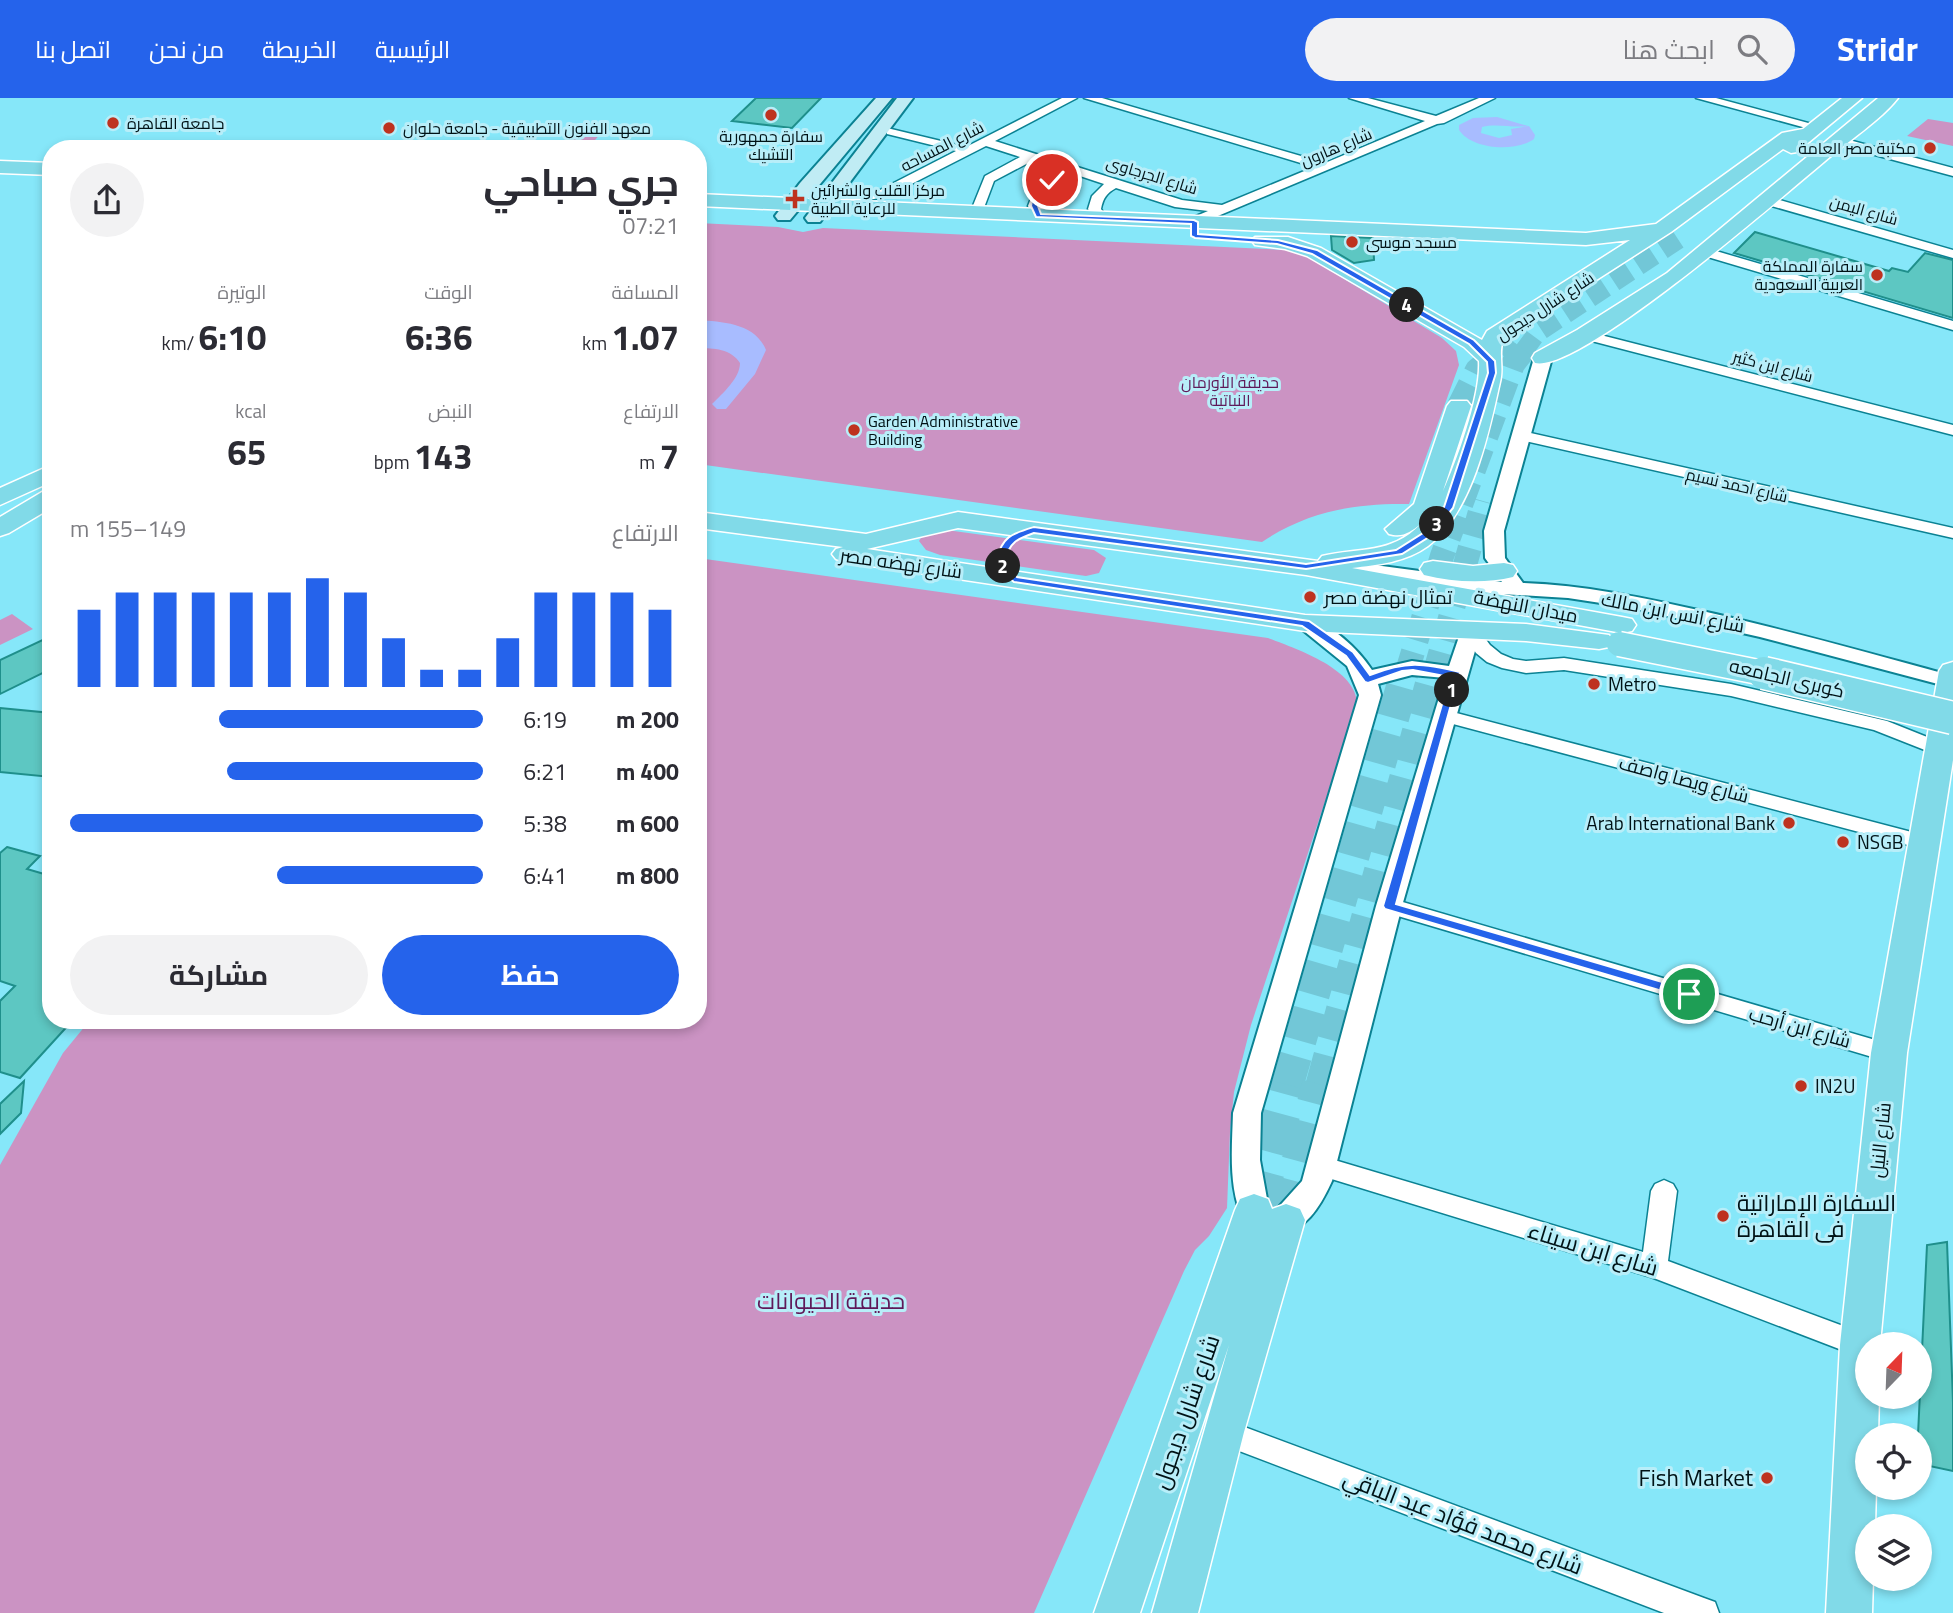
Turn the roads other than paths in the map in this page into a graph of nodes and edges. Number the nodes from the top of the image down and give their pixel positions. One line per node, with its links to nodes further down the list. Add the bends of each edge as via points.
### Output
1 (884, 98): 28 (main road)
2 (905, 98): 30 (main road)
3 (1071, 98): 14 (street, شارع المساحه)
4 (1090, 98): 18 (street)
5 (1354, 98): 10 (street)
6 (1489, 98): 10 (street, شارع هارون)
7 (1702, 98): 12 (street)
8 (1853, 98): 12 (main road, شارع شارل ديجول)
9 (1889, 98): 13 (main road)
10 (1440, 121): 18 (street, شارع هارون)
11 (891, 131): 15 (street)
12 (1812, 131): 35 (main road, شارع شارل ديجول, via 1788,137)
13 (1838, 141): 21 (street); 25 (main road)
14 (986, 142): 15 (street, شارع المساحه); 16 (street, شارع الجرجاوى)
15 (969, 151): 30 (street, شارع المساحه, via 884,193)
16 (1031, 156): 20 (street, شارع الجرجاوى); 31 (street, via 989,179)
17 (0, 167): 19 (main road)
18 (1327, 167): 27 (street, شارع هارون)
19 (42, 169)
20 (1073, 170): 24 (street, شارع الجرجاوى); 32 (street, via 1052,180 1037,195 1034,206)
21 (1953, 172)
22 (0, 181): 23 (main road)
23 (42, 183)
24 (1115, 183): 27 (street, شارع الجرجاوى, via 1193,207); 33 (street, via 1097,197 1094,209)
25 (1766, 200): 36 (main road); 37 (street, شارع اليمن)
26 (707, 201): 28 (main road)
27 (1230, 208): 34 (street, شارع هارون)
28 (789, 210): 29 (main road); 30 (main road)
29 (707, 212)
30 (818, 212): 31 (main road); 34 (main road)
31 (976, 213): 32 (main road)
32 (1039, 216): 33 (main road)
33 (1102, 219): 34 (main road)
34 (1194, 229): 35 (main road, via 1586,239); 41 (main road, via 1306,249 1472,342)
35 (1673, 232): 41 (main road, شارع شارل ديجول, via 1496,336 1489,346)
36 (1706, 252): 38 (street); 39 (main road)
37 (1953, 254)
38 (1953, 326)
39 (1585, 335): 40 (main road); 43 (street, شارع ابن كثير)
40 (1543, 358): 44 (street)
41 (1491, 361): 53 (main road, شارع شارل ديجول, via 1490,379 1449,508 1426,535)
42 (1459, 406): 54 (main road, via 1426,504 1408,523 1344,547)
43 (1953, 430)
44 (1522, 436): 51 (street, شارع احمد نسيم); 57 (street, via 1493,531 1495,558)
45 (42, 477): 46 (main road)
46 (0, 498)
47 (42, 502): 49 (main road)
48 (707, 521): 50 (main road, شارع نهضه مصر, via 848,541 891,537 958,520)
49 (0, 528)
50 (1034, 530): 54 (main road, شارع نهضه مصر); 56 (main road, via 1012,538 1001,552 1003,567)
51 (1953, 533)
52 (707, 534): 56 (main road, شارع نهضه مصر)
53 (1398, 552): 55 (main road, شارع شارل ديجول); 57 (main road, via 1410,563 1492,574)
54 (1260, 560): 55 (main road, شارع نهضه مصر)
55 (1306, 567): 57 (street, شارع انس ابن مالك); 61 (main road, ميدان النهضة)
56 (1014, 579): 58 (main road, شارع نهضه مصر)
57 (1511, 581): 64 (street, شارع انس ابن مالك, via 1704,617)
58 (1305, 623): 59 (main road, شارع نهضه مصر); 63 (street, via 1350,654)
59 (1395, 630): 60 (main road, ميدان النهضة)
60 (1470, 630): 61 (main road, ميدان النهضة); 62 (street); 64 (street, via 1483,649 1509,664 1577,666 1731,690 1880,725)
61 (1621, 634): 64 (main road, كوبرى الجامعه, bridge, via 1805,681)
62 (1456, 674): 63 (street, via 1413,667); 65 (street)
63 (1368, 680): 71 (street, via 1370,695 1247,1113 1246,1160)
64 (1950, 704): 66 (main road, شارع النيل)
65 (1444, 716): 66 (street, شارع ويصا واصف); 67 (street)
66 (1923, 842): 68 (main road, شارع النيل)
67 (1389, 906): 68 (street, شارع ابن أرحب); 69 (street)
68 (1888, 1053): 73 (main road, شارع النيل)
69 (1321, 1166): 71 (street, via 1310,1196); 72 (street, شارع ابن سيناء)
70 (1664, 1191): 72 (street)
71 (1270, 1215): 76 (main road, شارع شارل ديجول); 77 (main road, شارع شارل ديجول)
72 (1654, 1267): 74 (street, شارع ابن سيناء)
73 (1861, 1332)
74 (1855, 1343)
75 (1857, 1409): 80 (main road, شارع النيل)
76 (1223, 1432): 78 (main road, شارع شارل ديجول); 79 (street, شارع محمد فؤاد عبد الباقي)
77 (1117, 1613)
78 (1175, 1613)
79 (1704, 1613)
80 (1849, 1613)

